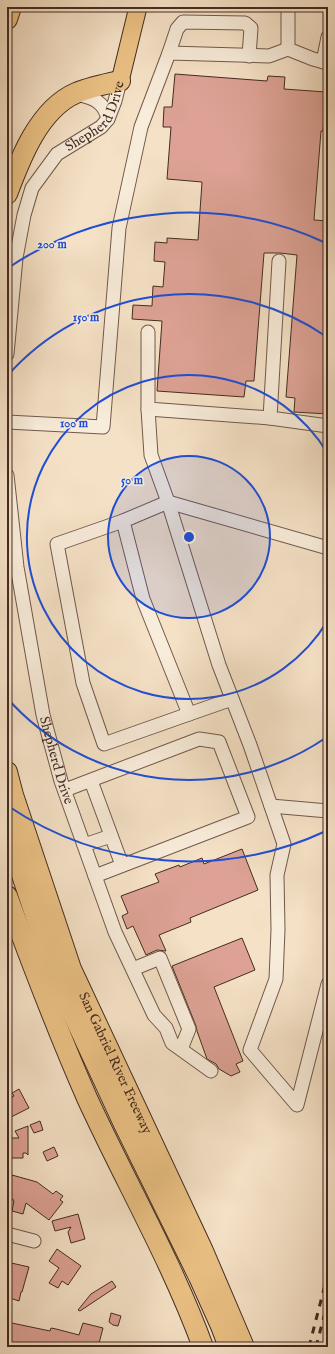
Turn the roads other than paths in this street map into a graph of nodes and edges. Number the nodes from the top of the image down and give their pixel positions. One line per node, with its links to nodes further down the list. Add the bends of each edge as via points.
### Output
1 (11, 7): 4 (highway)
2 (138, 7): 10 (main road, Shepherd Drive)
3 (288, 7): 6 (street)
4 (7, 19)
5 (328, 37): 9 (street)
6 (288, 50): 8 (street, via 269,56); 9 (street)
7 (169, 53): 8 (street); 8 (street, via 177,29 183,22 202,21 246,23 251,28); 19 (street, via 141,127 119,228 103,427)
8 (249, 56)
9 (326, 62)
10 (120, 81): 11 (highway); 12 (street, Shepherd Drive)
11 (75, 93): 12 (street, via 94,98 100,103); 13 (highway, via 57,104 39,126 20,159)
12 (108, 119): 16 (street, Shepherd Drive, via 101,127 57,154 32,188 16,258)
13 (7, 194)
14 (280, 261): 18 (street)
15 (148, 332): 17 (street)
16 (7, 354)
17 (148, 409): 18 (street); 22 (street, via 151,455)
18 (270, 418): 20 (street)
19 (7, 422)
20 (328, 426)
21 (7, 474): 29 (street, Shepherd Drive, via 17,566 43,715)
22 (168, 502): 23 (street); 24 (street); 25 (street)
23 (123, 521): 26 (street, via 143,599); 26 (street, via 58,544 84,683 104,744)
24 (328, 548)
25 (232, 699): 26 (street); 30 (street)
26 (189, 714)
27 (7, 772): 48 (highway, San Gabriel River Freeway, via 12,795 71,969 203,1251)
28 (92, 780): 29 (street); 33 (street); 36 (street, via 199,739 219,742 248,817)
29 (65, 790): 34 (street, Shepherd Drive)
30 (271, 806): 31 (street); 40 (street, via 284,844 278,875 276,979 250,1050 297,1105)
31 (328, 811)
32 (7, 830): 47 (highway, via 61,988 199,1277)
33 (111, 836): 34 (street); 36 (street)
34 (84, 845): 37 (street, Shepherd Drive)
35 (7, 848): 46 (highway, via 23,902 77,1042 192,1282)
36 (122, 866): 37 (street)
37 (95, 876): 39 (street, Shepherd Drive, via 115,932)
38 (7, 896): 45 (highway, via 36,975 87,1098 173,1276)
39 (132, 969): 41 (street, Shepherd Drive, via 154,1015 166,1028 172,1043); 41 (street, via 160,958 189,1029)
40 (328, 984)
41 (181, 1049): 42 (street, Shepherd Drive)
42 (211, 1071)
43 (7, 1234): 44 (street)
44 (34, 1241)
45 (203, 1347)
46 (218, 1347)
47 (228, 1347)
48 (244, 1347)

